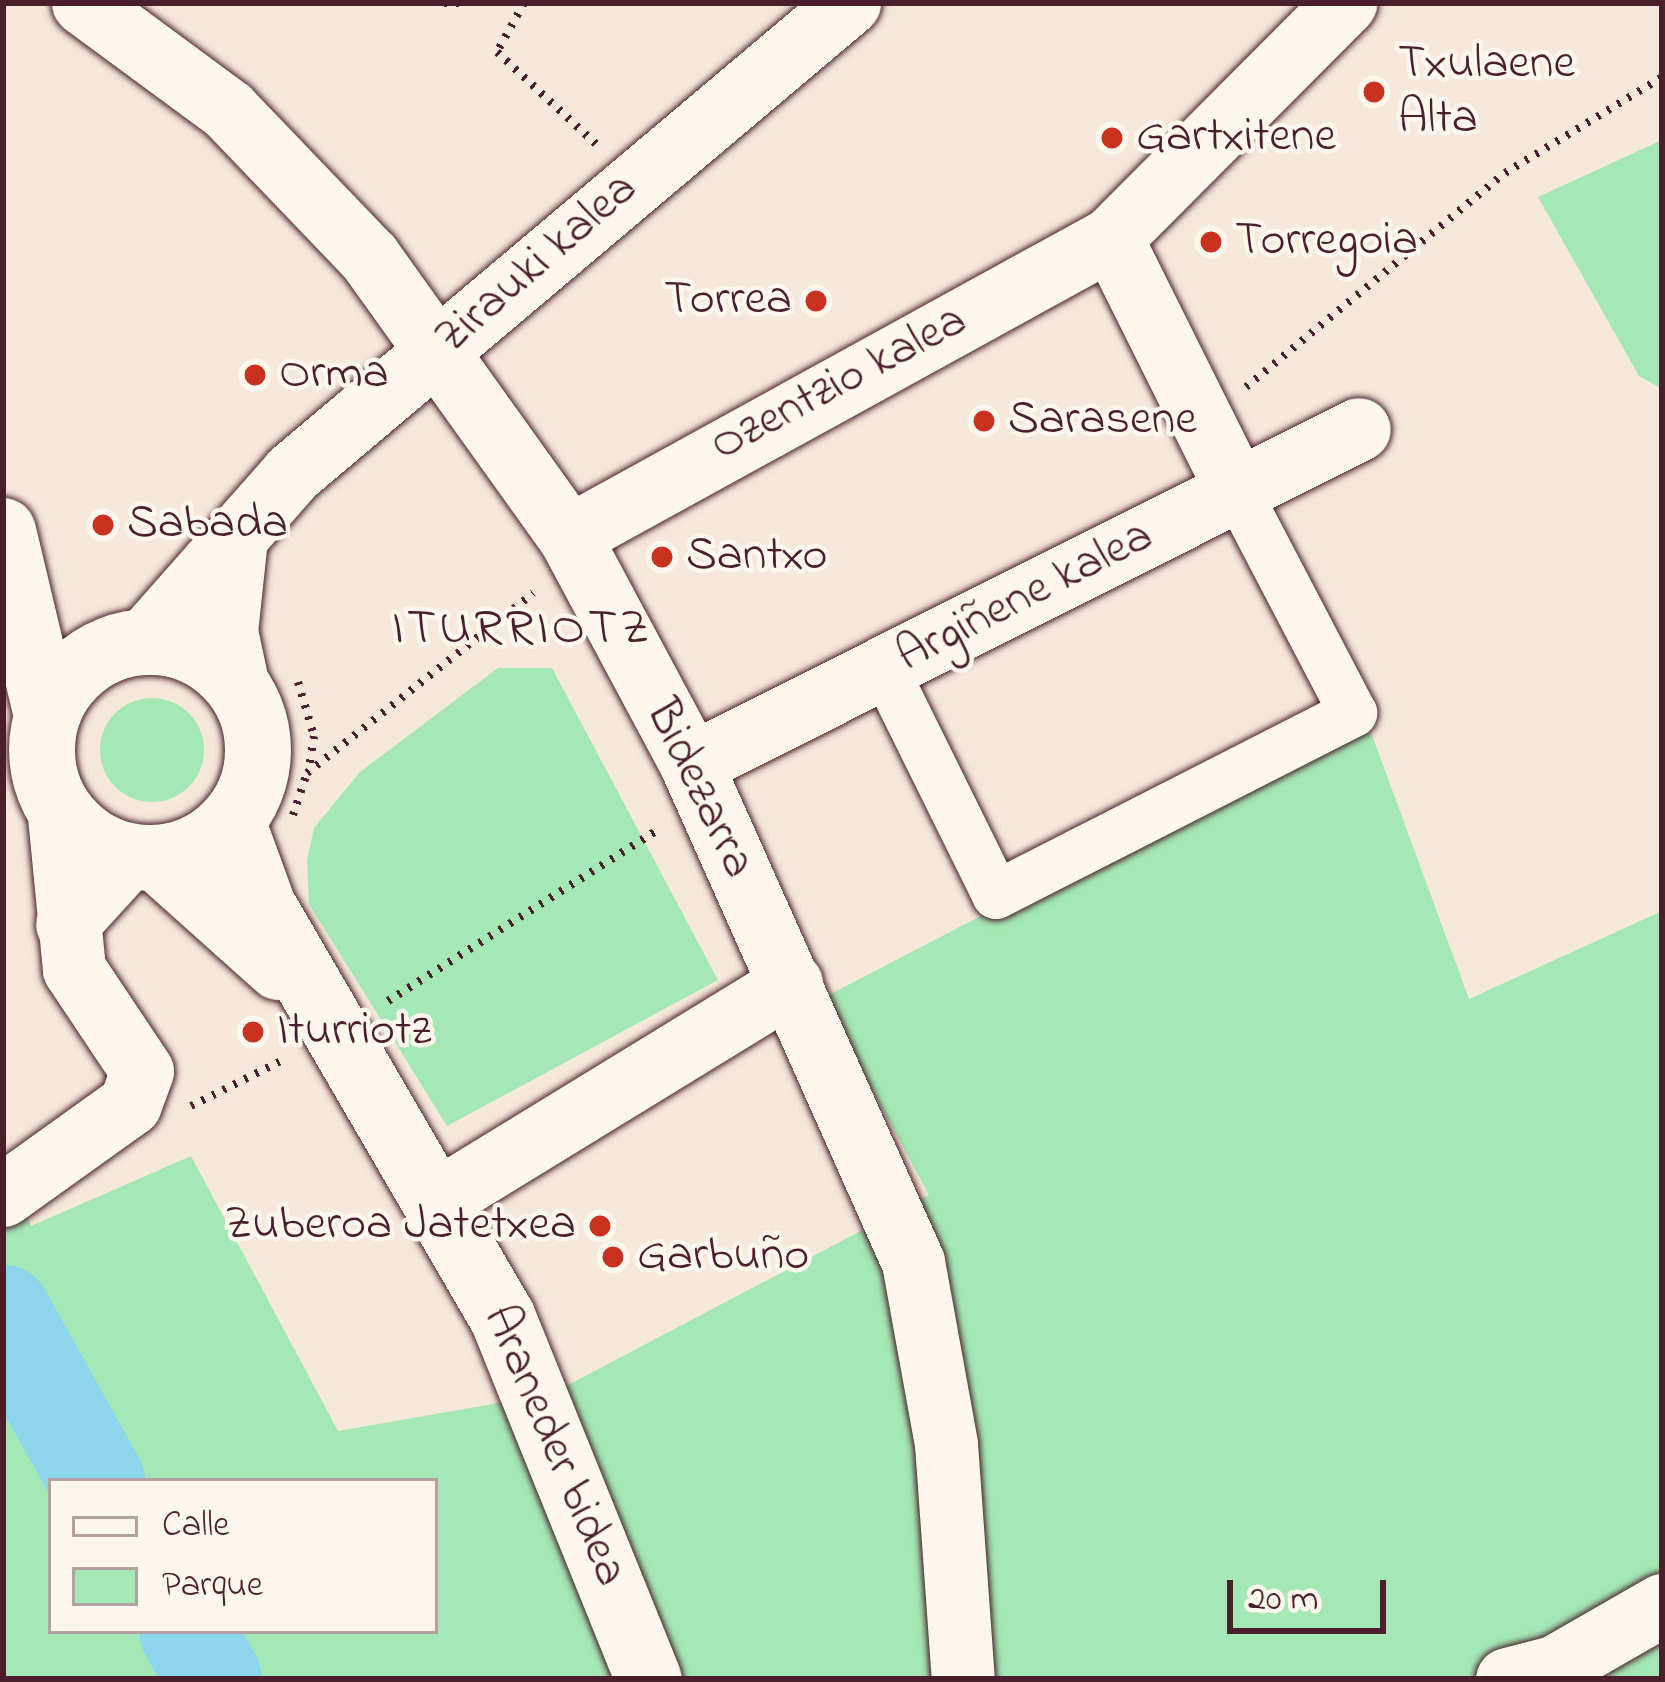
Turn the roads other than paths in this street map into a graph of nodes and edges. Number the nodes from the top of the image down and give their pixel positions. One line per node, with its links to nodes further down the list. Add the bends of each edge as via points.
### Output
1 (83, 3): 5 (street, Bidezarra, via 228,110)
2 (849, 3): 5 (street, Zirauki kalea)
3 (1345, 3): 4 (street, Ozentzio kalea)
4 (1111, 238): 7 (street); 9 (street, Ozentzio kalea)
5 (440, 349): 8 (street, Zirauki kalea, via 292,473); 9 (street, Bidezarra)
6 (1359, 429): 7 (street, Argiñene kalea)
7 (1237, 490): 12 (street, Argiñene kalea); 12 (street, via 1353,713 996,895)
8 (237, 536): 11 (street, Zirauki kalea); 13 (street, via 226,631)
9 (569, 536): 15 (street, Bidezarra)
10 (9, 543): 11 (street); 14 (street)
11 (136, 642): 13 (street, via 193,651); 14 (street, via 82,665)
12 (884, 668): 15 (street, Argiñene kalea)
13 (238, 687): 17 (street, via 257,770)
14 (47, 716): 16 (street, via 44,762)
15 (699, 781): 20 (street, Bidezarra)
16 (58, 806): 18 (street); 19 (street)
17 (232, 821): 18 (street, via 198,847); 21 (street, Araneder bidea, via 263,906)
18 (143, 857): 19 (street); 21 (street, Araneder bidea)
19 (68, 924): 22 (street, via 74,969 142,1071 130,1104)
20 (791, 983): 23 (street); 26 (street, Bidezarra, via 913,1262 946,1444)
21 (357, 1021): 23 (street, Araneder bidea)
22 (3, 1195)
23 (439, 1199): 25 (street, Araneder bidea, via 556,1432)
24 (1662, 1605): 27 (street, via 1554,1667)
25 (649, 1679)
26 (963, 1679)
27 (1507, 1679)

